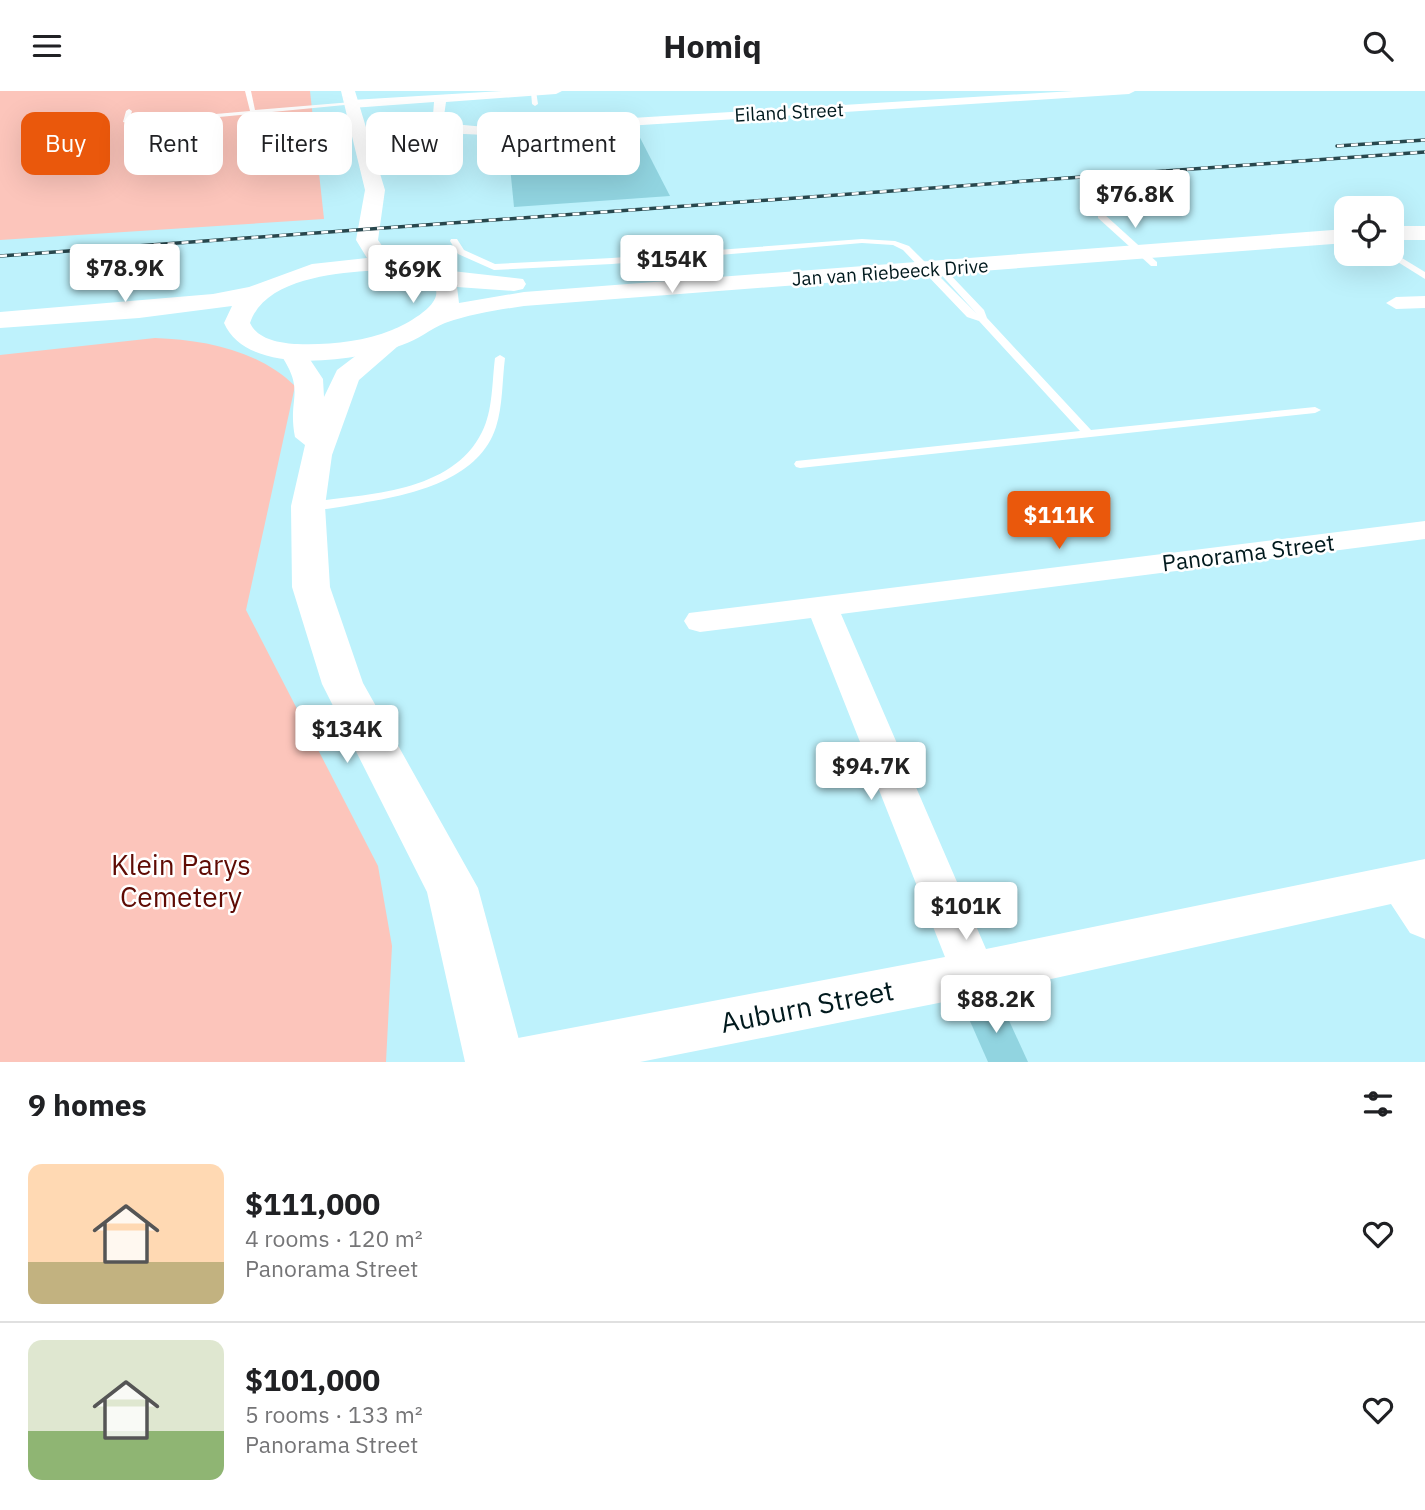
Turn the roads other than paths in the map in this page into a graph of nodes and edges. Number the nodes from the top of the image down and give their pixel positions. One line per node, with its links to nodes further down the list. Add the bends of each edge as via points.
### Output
1 (248, 91): 12 (lane)
2 (556, 91): 5 (street)
3 (946, 91): 9 (street)
4 (1129, 91): 9 (street, Eiland Street)
5 (534, 96): 7 (street)
6 (350, 98): 7 (street); 12 (lane); 18 (main road, via 375,190)
7 (441, 98): 11 (street, Eiland Street, via 436,125 460,131)
8 (793, 98): 11 (street)
9 (963, 102): 11 (street, Eiland Street)
10 (129, 111): 13 (lane, via 126,122 135,123)
11 (809, 111)
12 (253, 112)
13 (237, 113)
14 (1101, 216): 23 (lane)
15 (1404, 221): 16 (main road)
16 (1425, 221)
17 (1334, 225): 23 (main road, Jan van Riebeeck Drive)
18 (360, 228): 26 (main road, via 370,249); 28 (main road, via 339,255)
19 (1404, 233): 20 (main road)
20 (1425, 233)
21 (1334, 237): 23 (main road, Jan van Riebeeck Drive)
22 (454, 241): 25 (lane, via 461,252 494,267 862,241 895,243)
23 (1140, 251): 25 (main road, Jan van Riebeeck Drive)
24 (1404, 261): 27 (lane)
25 (926, 263): 29 (main road, Jan van Riebeeck Drive, via 516,284); 34 (main road, Jan van Riebeeck Drive, via 524,299); 42 (lane, via 962,308 982,319)
26 (392, 264): 28 (main road); 29 (main road, Jan van Riebeeck Drive)
27 (1420, 269): 30 (lane)
28 (314, 271): 31 (main road)
29 (436, 276): 34 (main road, via 449,295)
30 (1425, 276)
31 (260, 292): 35 (main road, via 182,305); 37 (main road, via 237,316 237,328)
32 (1425, 302): 33 (street)
33 (1396, 303)
34 (435, 317): 38 (main road, Jan van Riebeeck Drive)
35 (0, 320)
36 (0, 338): 37 (main road, via 146,326)
37 (246, 338): 39 (main road, Jan van Riebeeck Drive)
38 (392, 340): 39 (main road, Jan van Riebeeck Drive, via 359,348); 43 (street, via 347,376)
39 (292, 352): 43 (street, via 313,387 308,430)
40 (500, 358): 45 (lane, via 489,433 467,461 435,481 388,494)
41 (1315, 410): 42 (lane)
42 (1087, 432): 44 (lane)
43 (316, 455): 45 (street)
44 (800, 464)
45 (308, 506): 52 (street, via 311,587 343,684 452,888)
46 (1425, 530): 47 (street, Panorama Street)
47 (822, 607): 48 (street, Panorama Street); 51 (street)
48 (700, 621)
49 (1413, 881): 50 (street); 51 (street, Auburn Street)
50 (1425, 919)
51 (974, 974): 53 (street, Auburn Street)
52 (495, 1062)
53 (518, 1062)

